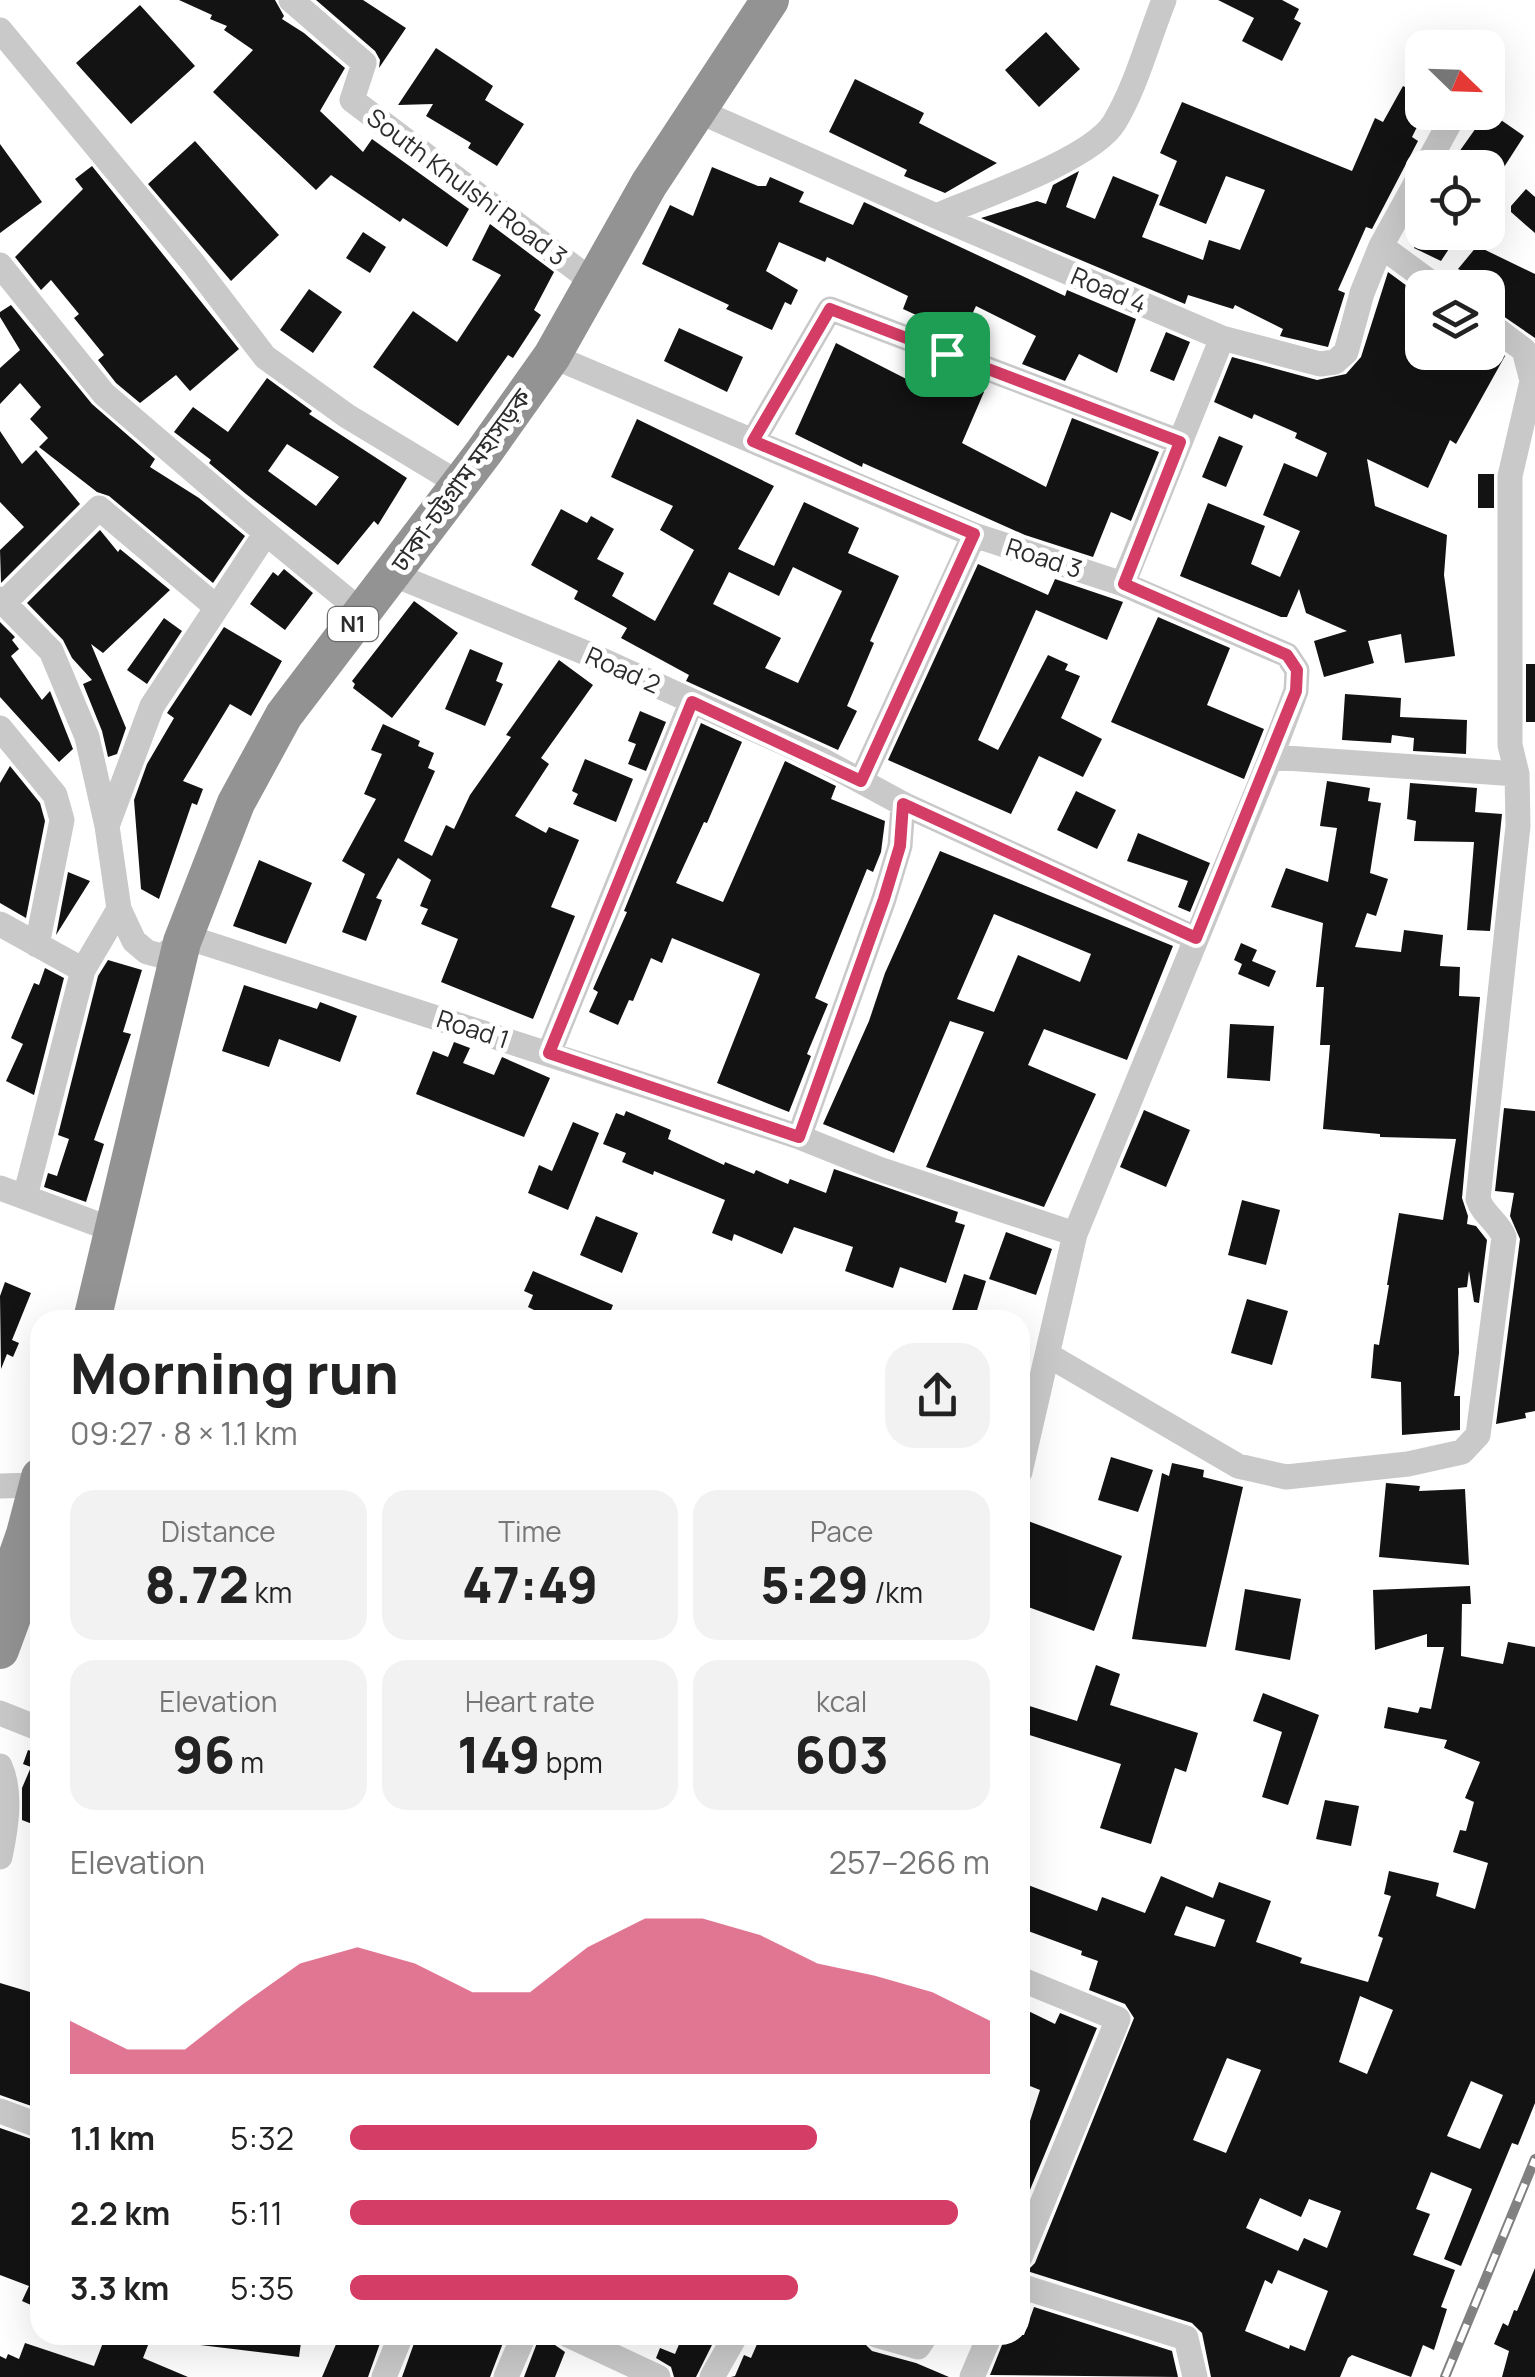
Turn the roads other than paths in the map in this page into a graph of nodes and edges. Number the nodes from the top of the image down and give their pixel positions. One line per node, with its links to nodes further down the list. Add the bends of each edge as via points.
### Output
1 (291, 0): 12 (street, South Khulshi Road 3, via 364,63 352,100)
2 (749, 0): 12 (highway, ঢাকা-চট্টগ্রাম মহাসড়ক / N1, via 677,102)
3 (770, 0): 6 (highway, ঢাকা-চট্টগ্রাম মহাসড়ক / N1)
4 (1164, 0): 8 (street, via 1113,125 1098,141)
5 (0, 30): 18 (street, via 265,356)
6 (696, 110): 8 (street, Road 4); 12 (highway, ঢাকা-চট্টগ্রাম মহাসড়ক / N1)
7 (1405, 204): 9 (street, Road 4)
8 (936, 216): 14 (street, Road 4)
9 (1382, 246): 11 (street); 14 (street, Road 4, via 1346,352 1335,362 1320,364)
10 (0, 265): 19 (street, via 104,394)
11 (1414, 270)
12 (588, 278): 15 (highway, ঢাকা-চট্টগ্রাম মহাসড়ক / N1); 18 (highway, ঢাকা-চট্টগ্রাম মহাসড়ক / N1)
13 (1505, 336): 29 (street, via 1524,350 1532,380 1510,476 1510,745)
14 (1222, 338): 17 (street)
15 (552, 356): 16 (street, Road 3); 21 (highway, ঢাকা-চট্টগ্রাম মহাসড়ক / N1)
16 (753, 441): 17 (street, via 830,309); 20 (street, Road 3)
17 (1180, 442): 22 (street)
18 (442, 474): 25 (highway, ঢাকা-চট্টগ্রাম মহাসড়ক / N1)
19 (266, 533): 24 (street); 25 (street)
20 (974, 534): 22 (street, Road 3); 30 (street)
21 (392, 574): 25 (highway, ঢাকা-চট্টগ্রাম মহাসড়ক / N1); 26 (street, Road 2)
22 (1124, 584): 28 (street, Road 3, via 1287,655 1297,670 1296,691)
23 (2, 601): 24 (street, via 99,508); 32 (street, via 51,650 87,738)
24 (216, 606): 32 (street, via 152,706)
25 (356, 607): 37 (highway, ঢাকা-চট্টগ্রাম মহাসড়ক / N1, via 268,718 232,782)
26 (692, 702): 30 (street, Road 2); 39 (street)
27 (0, 728): 36 (street, via 55,795 62,820)
28 (1271, 757): 29 (street); 35 (street, Road 3)
29 (1517, 774): 47 (street, via 1518,826 1478,1199 1504,1237 1478,1435 1462,1452 1408,1464 1286,1477 1238,1466)
30 (861, 781): 31 (street, Road 2)
31 (903, 804): 35 (street, Road 2); 40 (street, via 900,846 884,899)
32 (107, 826): 33 (street)
33 (118, 910): 37 (street, Road 1, via 146,952); 38 (street)
34 (0, 924): 36 (street)
35 (1196, 938): 44 (street, Road 3)
36 (37, 945): 38 (street)
37 (172, 949): 39 (street, Road 1, via 199,942); 43 (highway, ঢাকা-চট্টগ্রাম মহাসড়ক / N1); 46 (highway, ঢাকা-চট্টগ্রাম মহাসড়ক / N1)
38 (82, 970): 42 (street)
39 (549, 1053): 40 (street, Road 1)
40 (799, 1137): 44 (street, Road 1)
41 (0, 1188): 42 (street)
42 (25, 1197): 43 (street)
43 (100, 1225): 45 (highway, ঢাকা-চট্টগ্রাম মহাসড়ক / N1)
44 (1075, 1234): 47 (street, Road 3)
45 (80, 1310)
46 (94, 1310)
47 (1048, 1355): 48 (street, Road 3)
48 (1030, 1430)
49 (30, 1482): 50 (street)
50 (0, 1486)
51 (30, 1510): 53 (highway)
52 (30, 1564): 54 (highway)
53 (0, 1606)
54 (0, 1650)
55 (0, 1712): 56 (street)
56 (30, 1724)
57 (0, 1766): 58 (street, via 7,1824)
58 (0, 1857)
59 (1030, 1984): 62 (street, via 1118,2020)
60 (0, 2111): 61 (street)
61 (30, 2122)
62 (1030, 2233)
63 (1030, 2289): 74 (street, via 1186,2338)
64 (397, 2345): 69 (street)
65 (520, 2345): 70 (street)
66 (589, 2345): 71 (street)
67 (730, 2345): 72 (street)
68 (986, 2345): 73 (street)
69 (384, 2377)
70 (506, 2377)
71 (658, 2377)
72 (712, 2377)
73 (972, 2377)
74 (1195, 2377)

